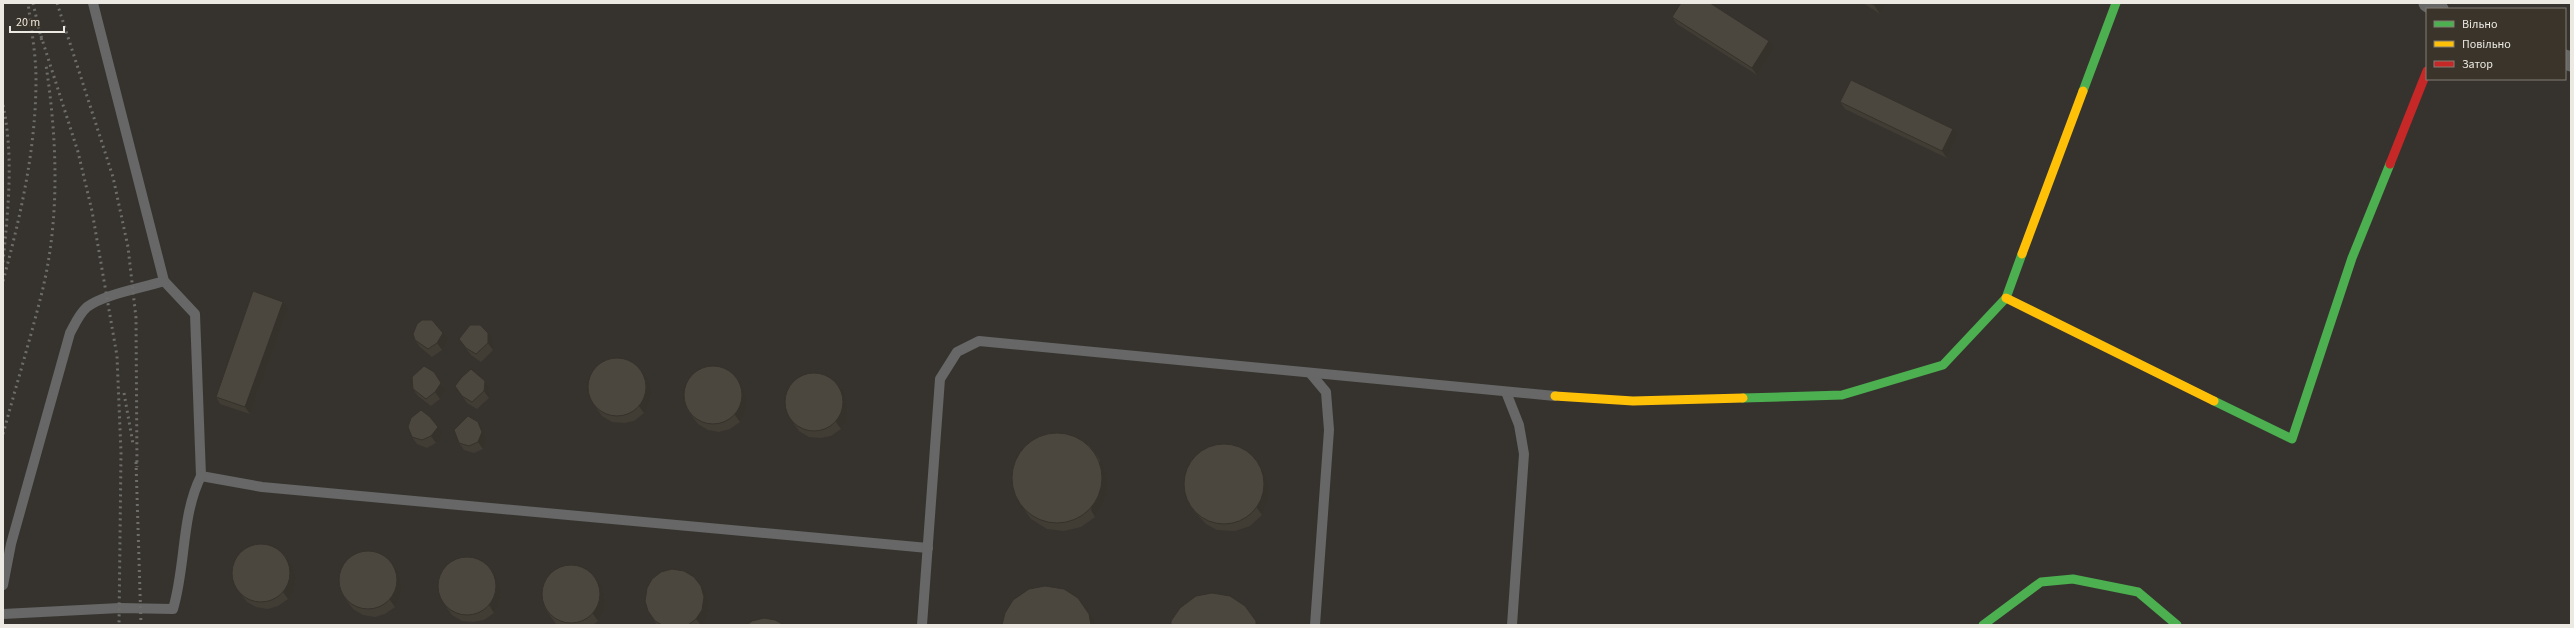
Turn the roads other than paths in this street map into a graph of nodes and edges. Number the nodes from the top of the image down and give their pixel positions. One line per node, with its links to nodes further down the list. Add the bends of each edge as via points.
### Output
1 (93, 3): 6 (lane)
2 (2116, 3): 7 (street)
3 (2428, 3): 4 (street)
4 (2437, 8)
5 (2426, 73): 7 (street, via 2352,258 2292,439)
6 (164, 282): 11 (lane, via 195,314); 13 (lane, via 106,298 88,307 80,315 70,333 11,544)
7 (2006, 298): 10 (street, via 1943,365 1842,395 1633,401)
8 (1311, 374): 9 (lane); 12 (lane, via 979,341 957,352 940,379); 16 (lane, via 1326,392 1329,430)
9 (1506, 392): 10 (lane); 17 (lane, via 1519,425 1524,454)
10 (1555, 396)
11 (201, 476): 12 (lane, via 262,487); 14 (lane, via 192,494 180,586 173,609 120,608)
12 (928, 548): 15 (lane)
13 (3, 584)
14 (3, 614)
15 (922, 625)
16 (1315, 625)
17 (1512, 625)
18 (1983, 625): 19 (street, via 2041,582 2073,580 2138,592)
19 (2177, 625)

